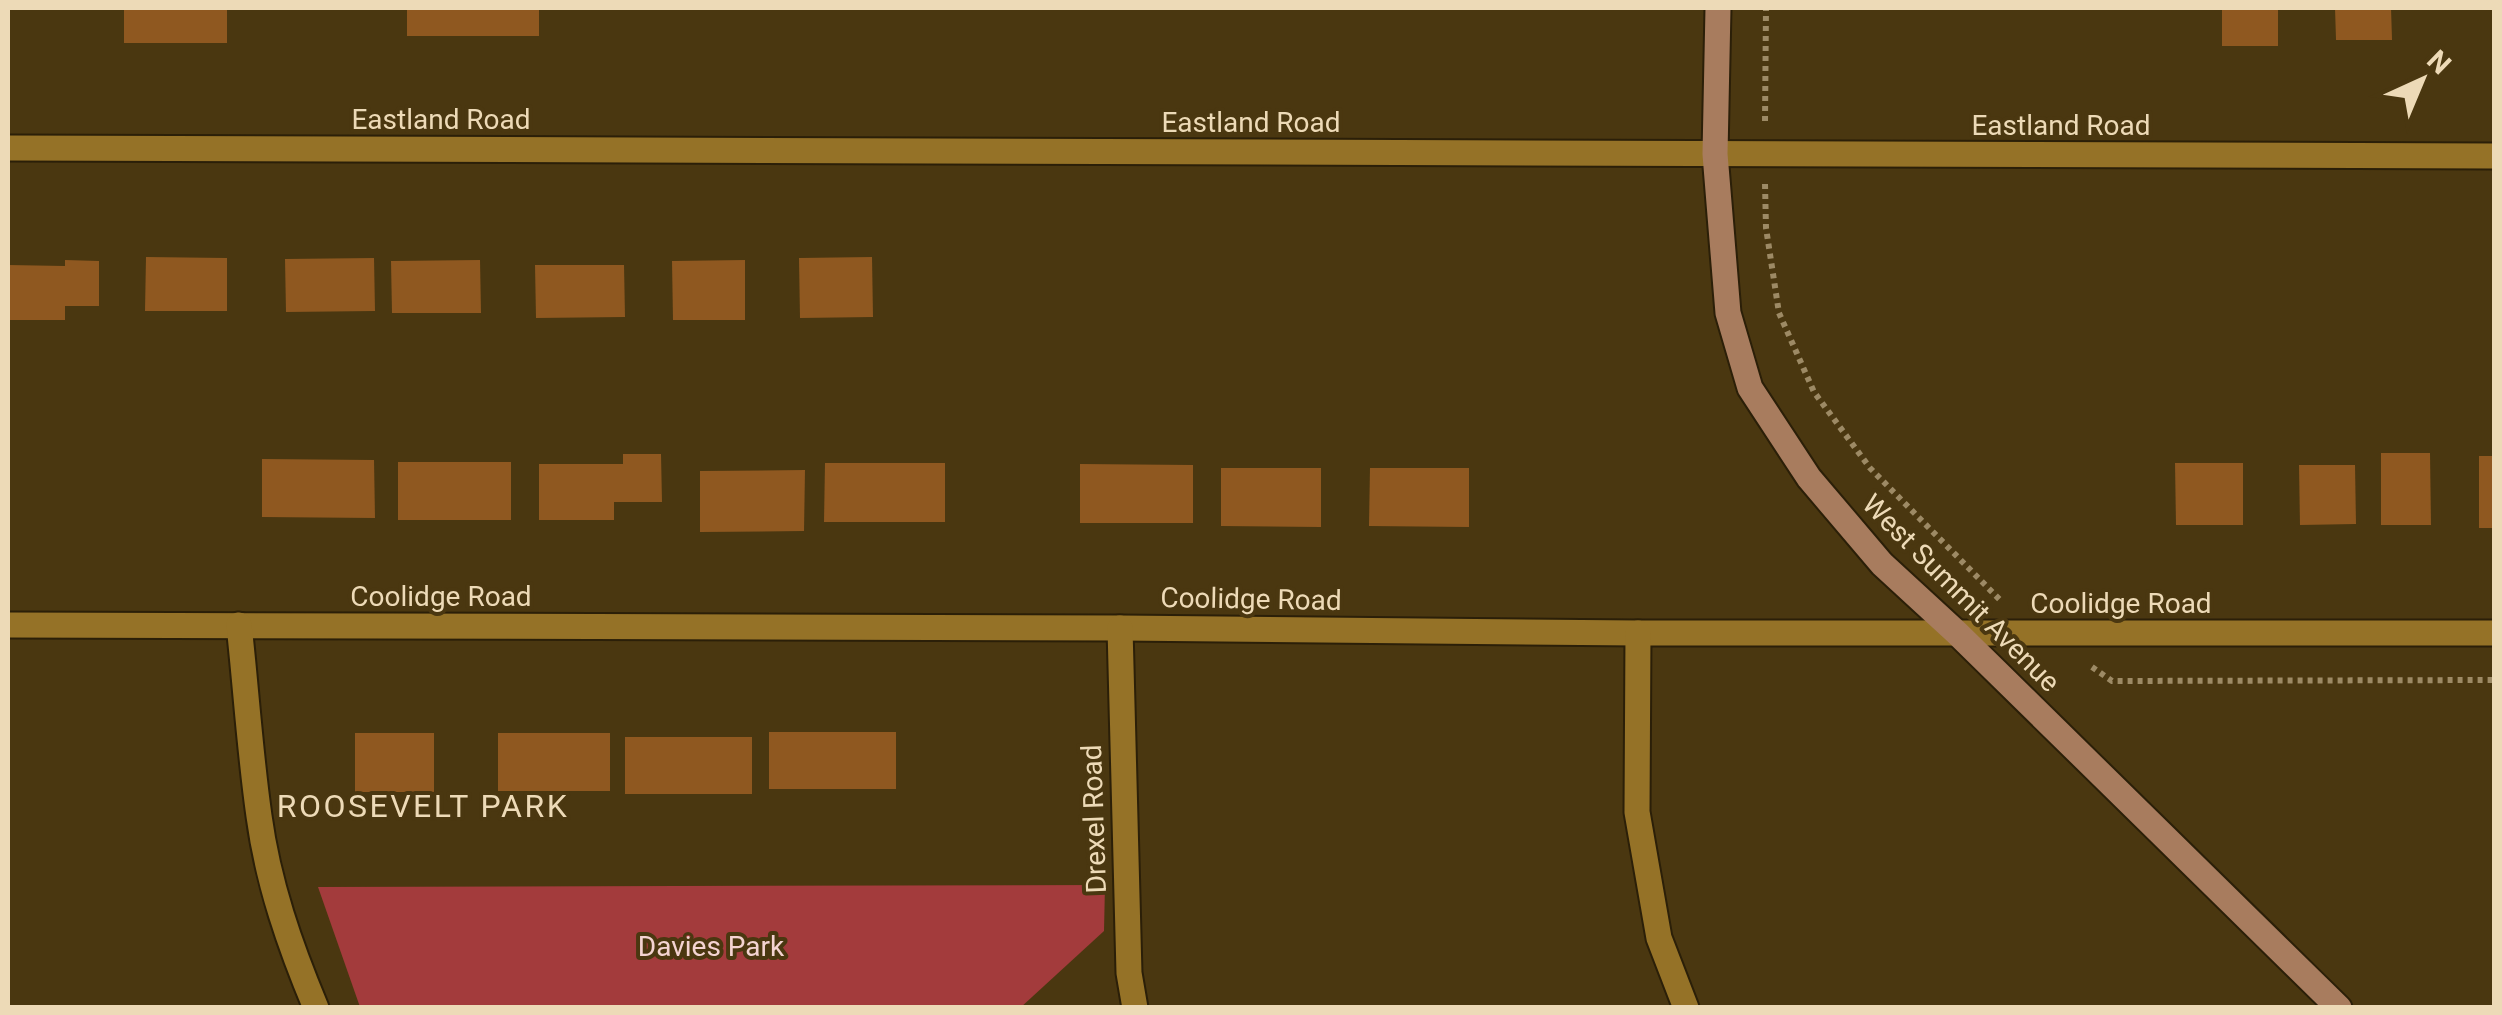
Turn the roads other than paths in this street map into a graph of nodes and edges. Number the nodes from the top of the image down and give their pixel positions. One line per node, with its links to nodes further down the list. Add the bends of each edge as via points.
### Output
1 (1718, 8): 3 (street, West Summit Avenue)
2 (8, 148): 3 (street, Eastland Road)
3 (1715, 154): 4 (street, Eastland Road); 8 (street, West Summit Avenue, via 1728,313 1750,388 1810,478 1882,564)
4 (2494, 156)
5 (8, 625): 6 (street, Coolidge Road)
6 (239, 625): 7 (street, Coolidge Road); 11 (street, via 259,820 277,902)
7 (1120, 628): 9 (street, Coolidge Road); 12 (street, Drexel Road)
8 (1956, 633): 9 (street, Coolidge Road); 10 (street, Coolidge Road); 14 (street, West Summit Avenue)
9 (1638, 634): 13 (street, via 1637,812 1660,938)
10 (2494, 634)
11 (316, 1008)
12 (1135, 1008)
13 (1686, 1008)
14 (2338, 1008)

